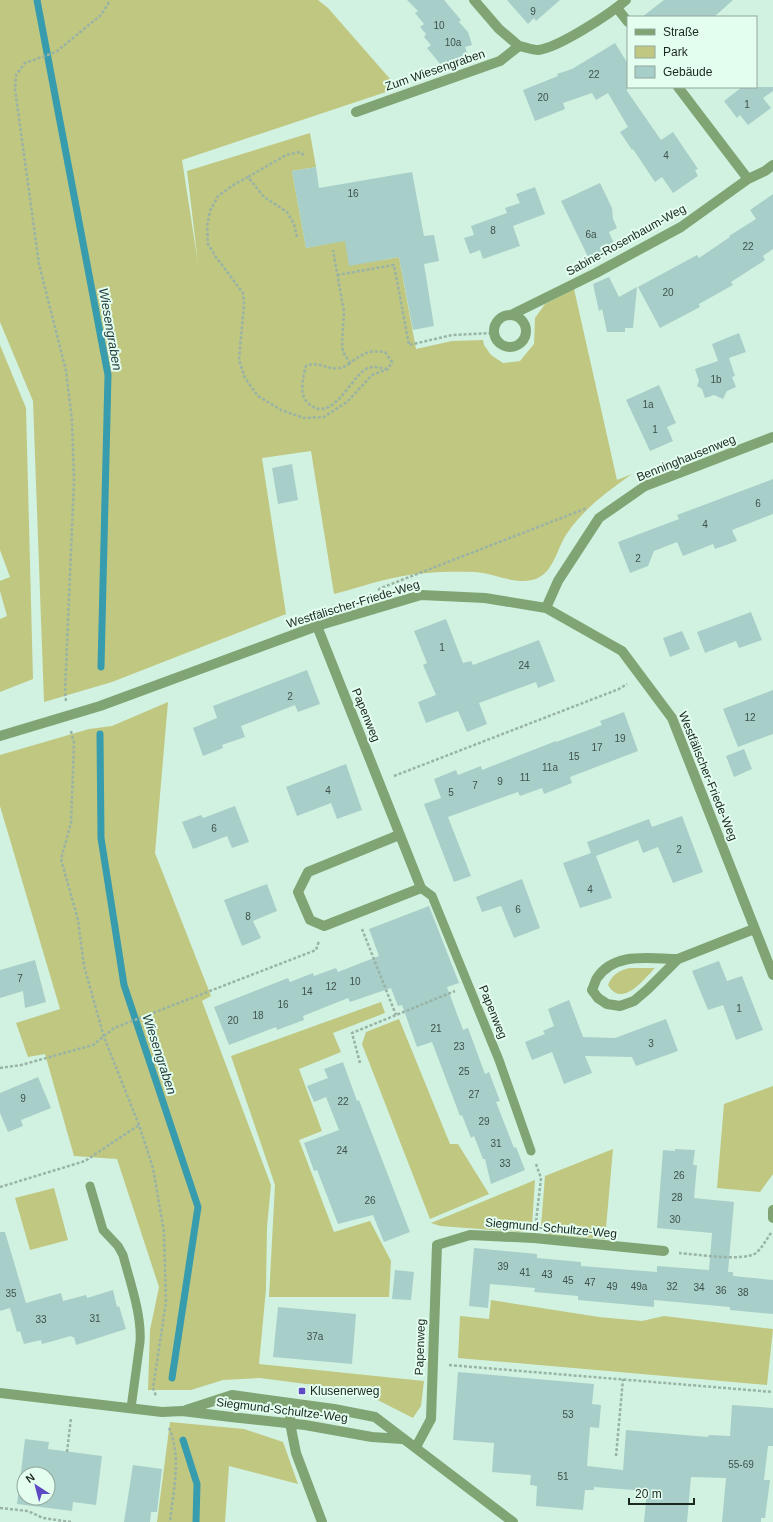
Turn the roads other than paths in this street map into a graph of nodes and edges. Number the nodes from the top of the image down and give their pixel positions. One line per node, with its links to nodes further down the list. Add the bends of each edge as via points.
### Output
1 (474, 0): 5 (street, via 499,30)
2 (626, 0): 3 (street)
3 (617, 8): 4 (street); 5 (street, via 560,43 537,50)
4 (627, 21)
5 (519, 46): 7 (street, Zum Wiesengraben, via 500,61)
6 (679, 88): 9 (street)
7 (356, 112)
8 (773, 165): 9 (street, Sabine-Rosenbaum-Weg)
9 (748, 179): 10 (street, Sabine-Rosenbaum-Weg, via 680,227 596,273)
10 (511, 315): 10 (street, Sabine-Rosenbaum-Weg, via 502,317 494,327 493,334 497,342 505,347 515,347 522,342 526,333 524,323)
11 (773, 436): 12 (street, Benninghausenweg, via 645,486 599,518 558,581)
12 (546, 608): 13 (street, Westfälischer-Friede-Weg, via 485,598 421,595); 17 (street, Westfälischer-Friede-Weg, via 622,651 672,718)
13 (317, 626): 14 (street, Westfälischer-Friede-Weg, via 100,706); 15 (street, Papenweg)
14 (0, 736)
15 (399, 835): 16 (street, Papenweg); 16 (street, via 308,872 298,892 310,920 324,926)
16 (421, 888): 20 (lane, Papenweg, via 432,896 499,1060)
17 (754, 929): 18 (street); 19 (street, Westfälischer-Friede-Weg)
18 (678, 959): 18 (street, via 630,958 616,962 597,978 592,990 607,1004 620,1006 634,1001)
19 (773, 975)
20 (531, 1151)
21 (90, 1186): 28 (lane, via 103,1230 123,1255 139,1320 141,1333)
22 (773, 1210): 23 (street)
23 (773, 1218)
24 (437, 1245): 25 (street, Siegmund-Schultze-Weg, via 470,1235 534,1238); 32 (street, Papenweg, via 431,1419)
25 (664, 1251)
26 (0, 1393): 28 (street, Siegmund-Schultze-Weg)
27 (291, 1403): 29 (street, Siegmund-Schultze-Weg, via 232,1395); 30 (street); 31 (street, Siegmund-Schultze-Weg, via 375,1417)
28 (131, 1408): 29 (street, Siegmund-Schultze-Weg, via 162,1412)
29 (182, 1411): 30 (street, Siegmund-Schultze-Weg)
30 (290, 1423): 31 (street, Siegmund-Schultze-Weg); 33 (street, via 296,1453)
31 (402, 1439): 32 (street, Siegmund-Schultze-Weg)
32 (416, 1447): 34 (street, Siegmund-Schultze-Weg)
33 (322, 1522)
34 (513, 1522)

